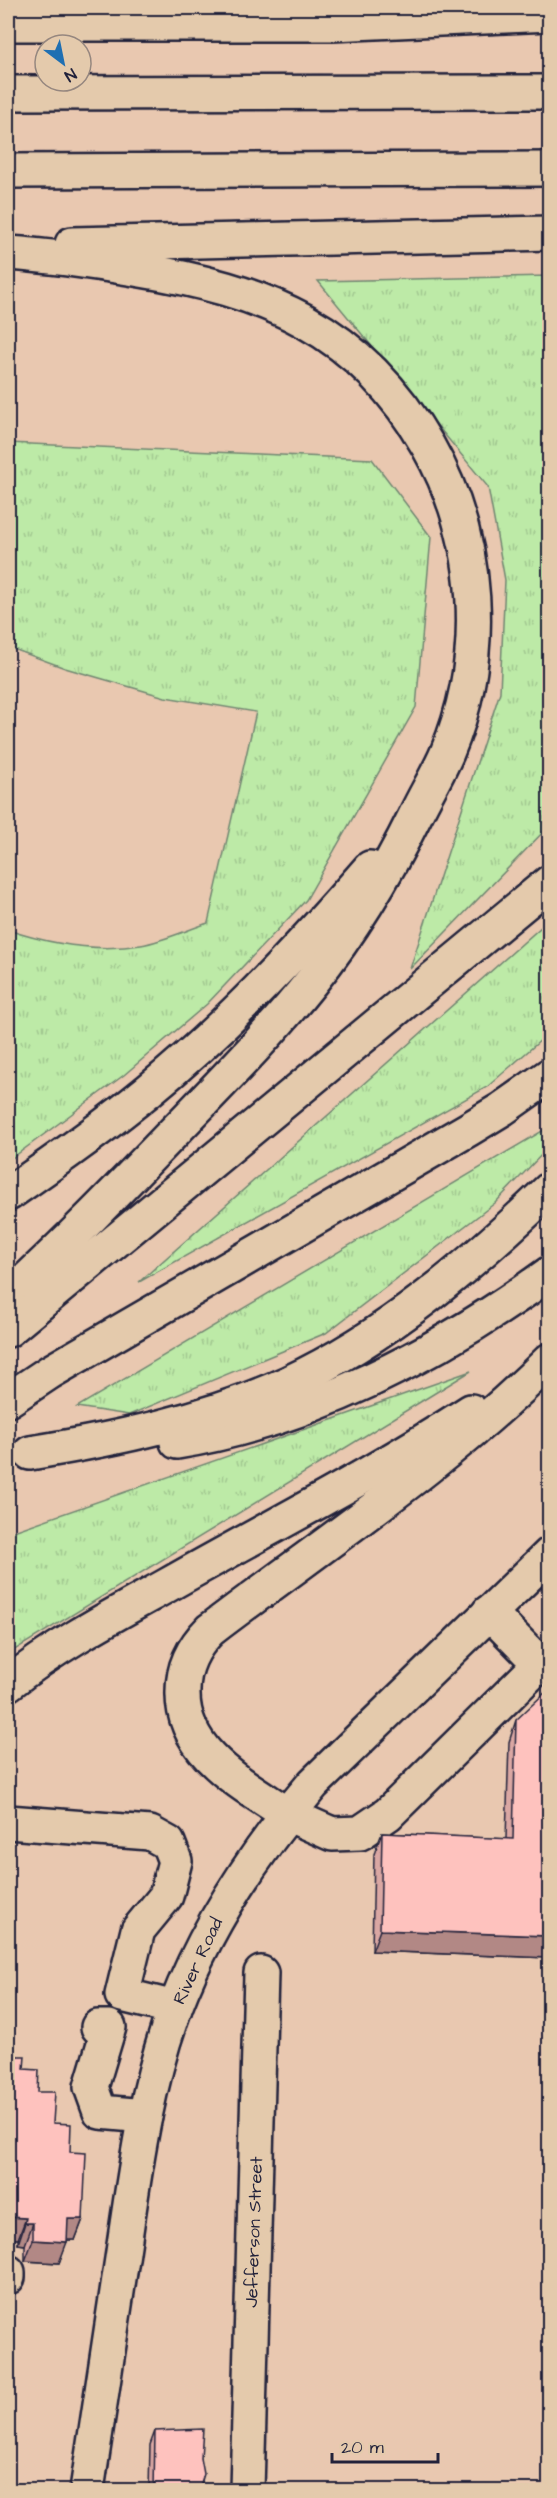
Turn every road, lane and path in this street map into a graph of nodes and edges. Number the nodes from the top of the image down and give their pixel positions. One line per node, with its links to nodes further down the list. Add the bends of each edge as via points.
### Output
1 (475, 8): 2 (main road)
2 (549, 12): 3 (main road, via 332,24)
3 (8, 24)
4 (549, 92): 5 (main road)
5 (8, 93)
6 (549, 169): 7 (main road)
7 (8, 171)
8 (549, 232): 9 (main road)
9 (8, 246)
10 (8, 253): 11 (main road, via 177,276 266,301 330,336 401,406 437,462 449,492 468,555 472,589 473,632 467,686 448,750)
11 (419, 808): 15 (main road, via 342,901 183,1062 113,1119); 17 (main road, via 359,917 313,980 155,1151)
12 (549, 882): 18 (main road)
13 (549, 1075): 21 (main road, via 478,1124)
14 (549, 1189): 22 (main road, via 464,1266 396,1320 306,1374 186,1419)
15 (8, 1194)
16 (549, 1273): 22 (main road, via 430,1349 295,1410 171,1443 93,1452)
17 (8, 1297)
18 (8, 1330)
19 (549, 1353): 25 (main road, via 444,1428 86,1631)
20 (549, 1360): 26 (main road, via 481,1426 433,1465 210,1630 196,1645 183,1680 185,1717 191,1733 224,1770)
21 (8, 1400)
22 (19, 1454)
23 (549, 1554): 24 (main road, River Road)
24 (489, 1612): 26 (main road, River Road, via 341,1755); 26 (main road, via 540,1664 388,1814 360,1833 332,1834)
25 (8, 1684)
26 (287, 1814): 30 (main road, River Road, via 223,1907)
27 (8, 1822): 29 (main road, via 150,1833 168,1843 175,1861 166,1896 138,1930)
28 (261, 1973): 35 (main road, Jefferson Street)
29 (122, 1995): 30 (main road); 31 (main road, via 103,2027 91,2087 100,2112)
30 (176, 2008): 31 (main road, River Road)
31 (145, 2116): 34 (main road, River Road)
32 (8, 2272): 33 (main road)
33 (8, 2277)
34 (87, 2490)
35 (247, 2490)

